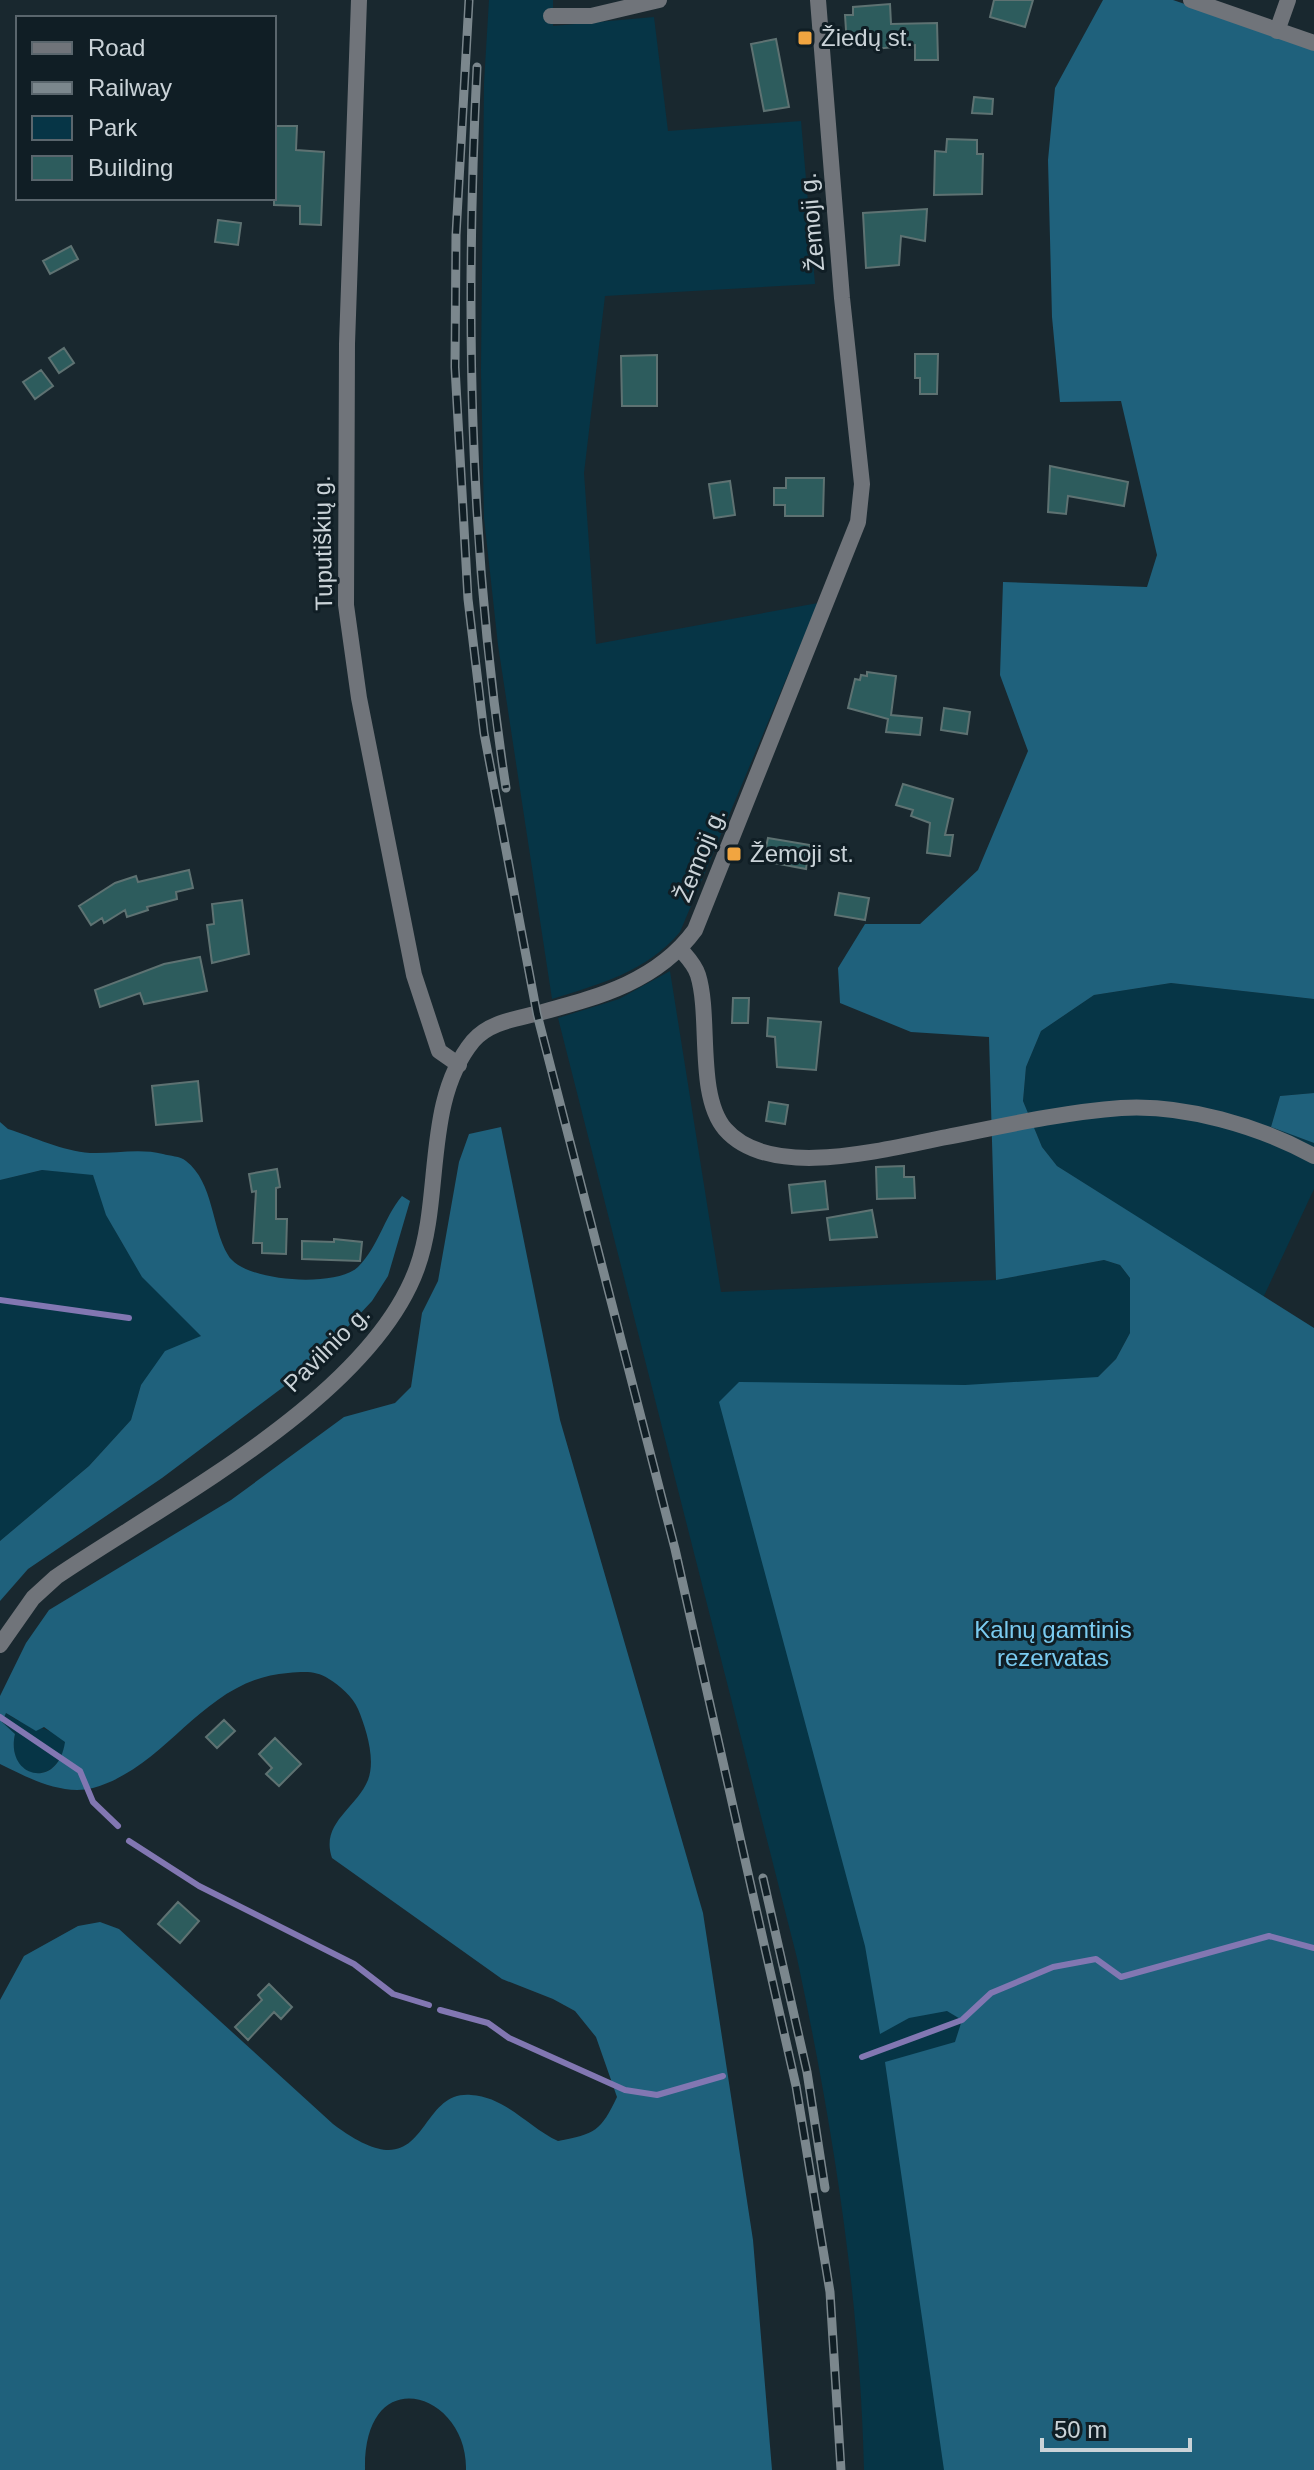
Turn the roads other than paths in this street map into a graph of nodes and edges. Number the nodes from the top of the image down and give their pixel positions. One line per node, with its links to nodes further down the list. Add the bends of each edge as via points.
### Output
1 (359, 0): 10 (street, Tuputiškių g., via 347,344 346,605 359,698 414,975 439,1051)
2 (659, 0): 6 (street, via 591,16)
3 (818, 0): 9 (street, Žemoji g., via 862,484 858,522 707,905)
4 (1191, 0): 7 (street)
5 (1288, 0): 7 (street)
6 (551, 16)
7 (1277, 31): 8 (street)
8 (1314, 43)
9 (681, 950): 10 (street, Pavilnio g., via 623,988 489,1028 474,1040); 11 (street, via 698,975 712,1098 723,1127 754,1149 804,1156 871,1154 1122,1108 1236,1124)
10 (459, 1065): 12 (street, Pavilnio g., via 443,1112 426,1234 393,1317 267,1438 56,1577 33,1598)
11 (1314, 1156)
12 (0, 1645)

